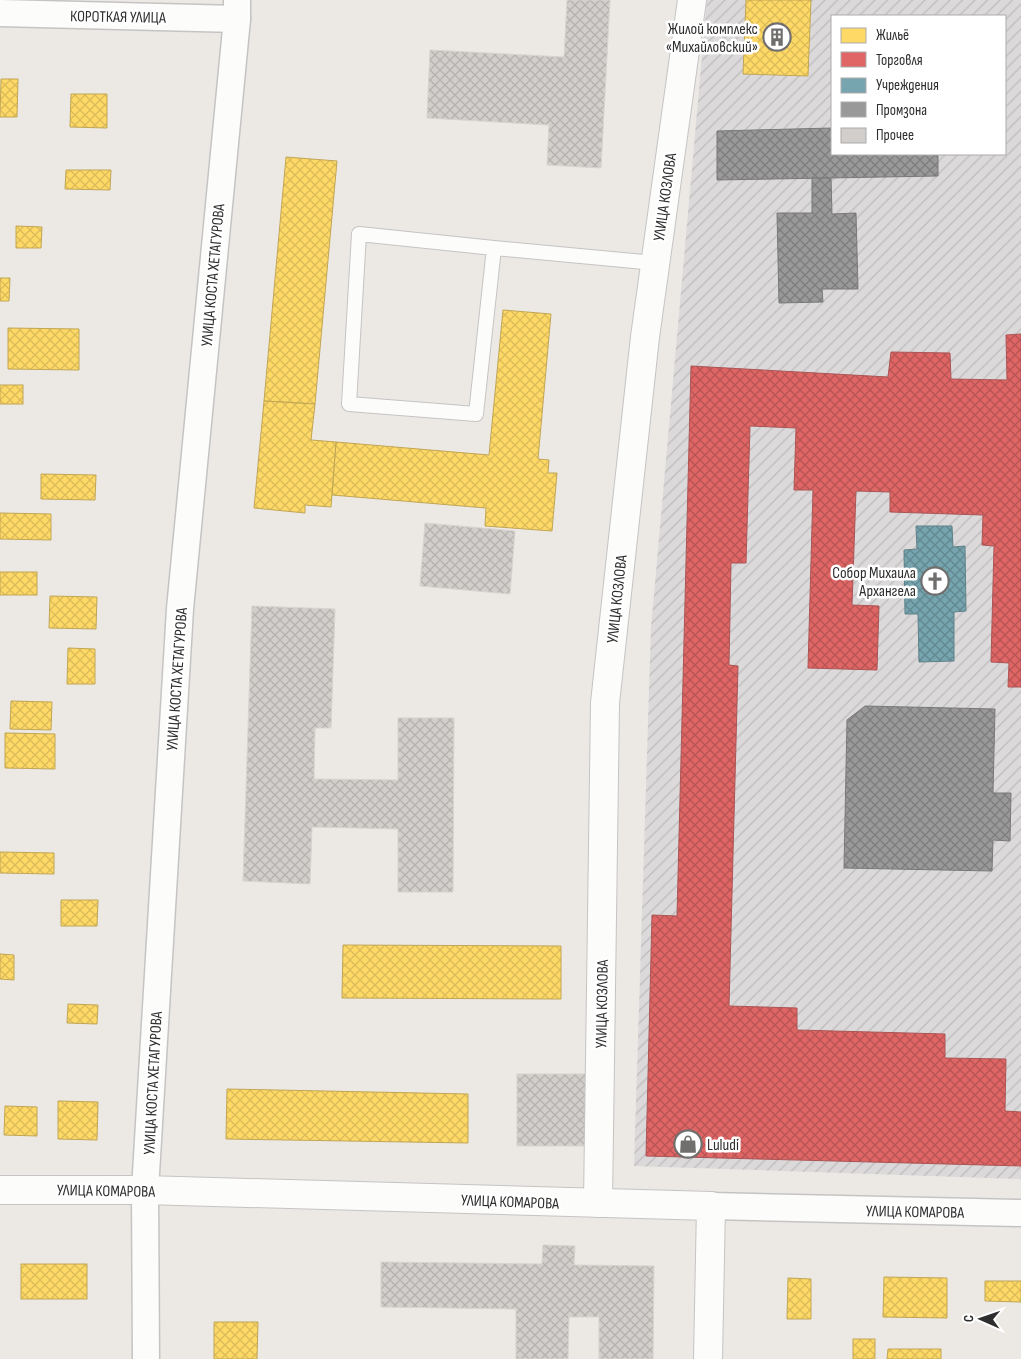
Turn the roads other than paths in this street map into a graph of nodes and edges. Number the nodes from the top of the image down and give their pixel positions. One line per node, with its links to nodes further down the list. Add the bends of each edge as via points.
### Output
1 (692, 0): 5 (street, УЛИЦА КОЗЛОВА)
2 (237, 9): 3 (street, КОРОТКАЯ УЛИЦА); 7 (street, УЛИЦА КОСТА ХЕТАГУРОВА, via 180,609)
3 (0, 13)
4 (494, 248): 4 (lane, via 476,414 349,404 359,234); 5 (lane)
5 (655, 263): 8 (street, УЛИЦА КОЗЛОВА, via 605,703)
6 (0, 1190): 7 (street, УЛИЦА КОМАРОВА)
7 (146, 1190): 8 (street, УЛИЦА КОМАРОВА); 11 (street, УЛИЦА КОСТА ХЕТАГУРОВА)
8 (598, 1203): 9 (street, УЛИЦА КОМАРОВА)
9 (711, 1206): 10 (street, УЛИЦА КОМАРОВА); 12 (street)
10 (1021, 1213)
11 (146, 1359)
12 (708, 1359)

